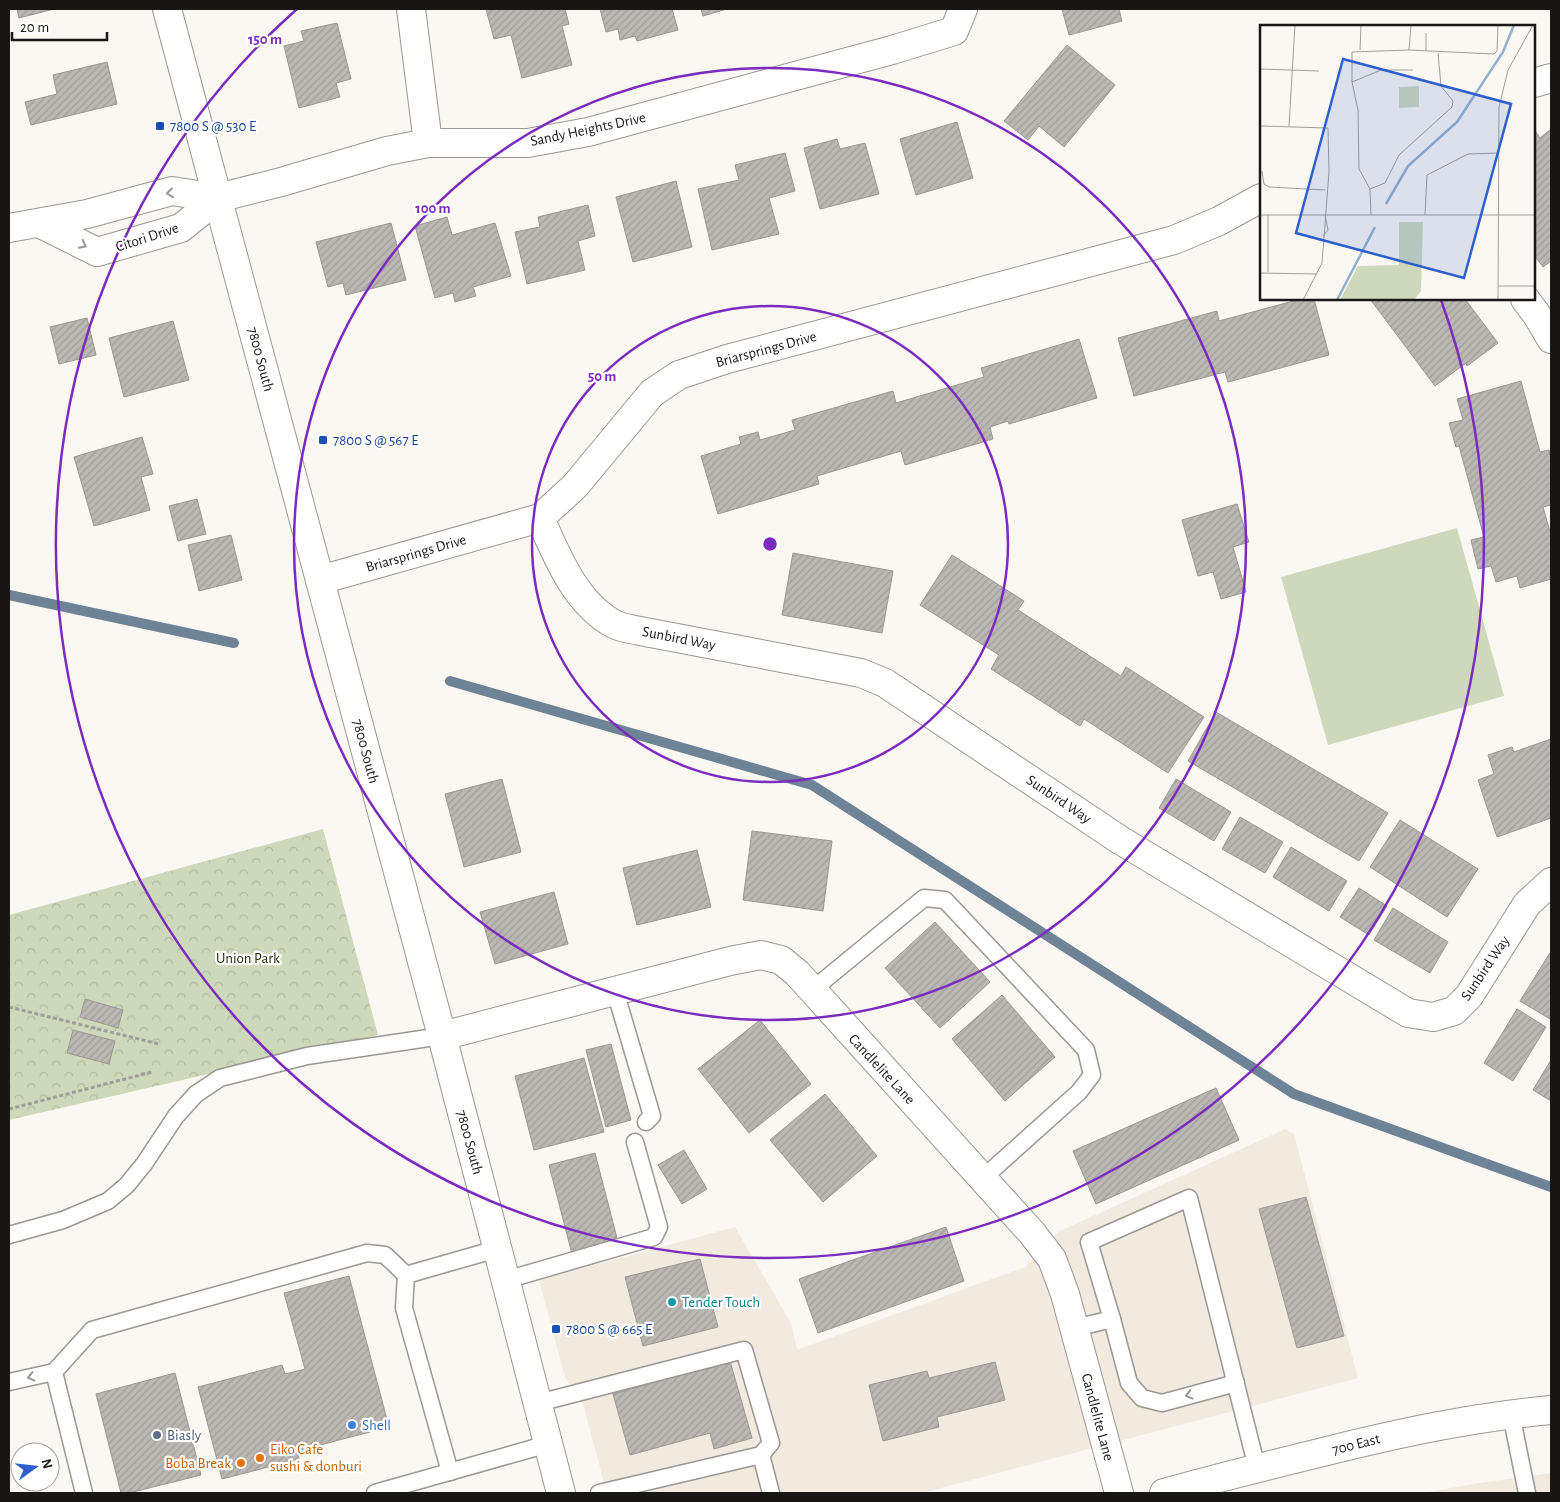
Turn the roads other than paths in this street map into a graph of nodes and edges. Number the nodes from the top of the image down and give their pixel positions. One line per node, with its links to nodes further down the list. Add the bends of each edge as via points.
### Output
1 (167, 9): 7 (street, 7800 South)
2 (411, 9): 6 (street)
3 (958, 20): 6 (street, Sandy Heights Drive, via 883,53 588,132 528,143)
4 (1551, 78): 5 (street)
5 (1535, 83)
6 (428, 143): 7 (street, Sandy Heights Drive, via 387,151)
7 (218, 198): 9 (street, one-way to 9, via 172,191); 9 (street, Citori Drive, one-way to 7, via 97,252 181,228); 14 (street, 7800 South)
8 (1260, 199): 13 (street, Briarsprings Drive, via 1174,240 679,374 652,393 575,486)
9 (39, 223): 10 (street)
10 (9, 228)
11 (1526, 300): 12 (street)
12 (1551, 339)
13 (540, 518): 14 (street, Briarsprings Drive); 15 (street, Sunbird Way, via 563,570 594,610 615,624 861,673 885,683 1120,840 1408,1013 1433,1017 1454,1011 1469,996 1527,904)
14 (320, 580): 18 (street, 7800 South)
15 (1551, 882)
16 (615, 991): 17 (street, Candlelite Lane, via 761,955 781,960); 18 (street, Candlelite Lane); 19 (lane, via 652,1116)
17 (811, 991): 21 (street, Candlelite Lane); 21 (lane, via 924,898 945,900 1086,1050 1092,1075 1078,1092)
18 (442, 1036): 22 (lane, via 307,1056 220,1078 196,1094 176,1116 144,1164 108,1202 63,1220); 23 (street, 7800 South)
19 (646, 1122)
20 (635, 1142): 25 (lane, via 659,1227 654,1237)
21 (983, 1178): 27 (street, Candlelite Lane, via 1052,1259)
22 (9, 1235)
23 (497, 1249): 24 (lane); 25 (street, 7800 South)
24 (406, 1275): 28 (lane, via 385,1255 367,1253 92,1330); 37 (lane, via 404,1308)
25 (506, 1280): 31 (street, 7800 South)
26 (1112, 1318): 27 (lane); 30 (lane, one-way to 26, via 1162,1403 1142,1398 1129,1383); 30 (lane, via 1089,1242 1189,1198)
27 (1075, 1328): 43 (street, Candlelite Lane)
28 (54, 1372): 29 (lane, one-way to 29); 38 (lane)
29 (9, 1382)
30 (1236, 1383): 36 (lane)
31 (538, 1403): 34 (street, 7800 South); 35 (lane, via 744,1350 770,1443)
32 (1551, 1410): 33 (street, 700 East)
33 (1511, 1414): 36 (street, 700 East, via 1411,1430); 45 (lane)
34 (548, 1444): 37 (lane); 40 (street, 7800 South)
35 (761, 1455): 41 (lane); 42 (lane)
36 (1258, 1468): 44 (street, 700 East)
37 (450, 1472): 39 (lane)
38 (84, 1493)
39 (375, 1493)
40 (561, 1493)
41 (599, 1493)
42 (771, 1493)
43 (1119, 1493)
44 (1164, 1493)
45 (1527, 1493)

